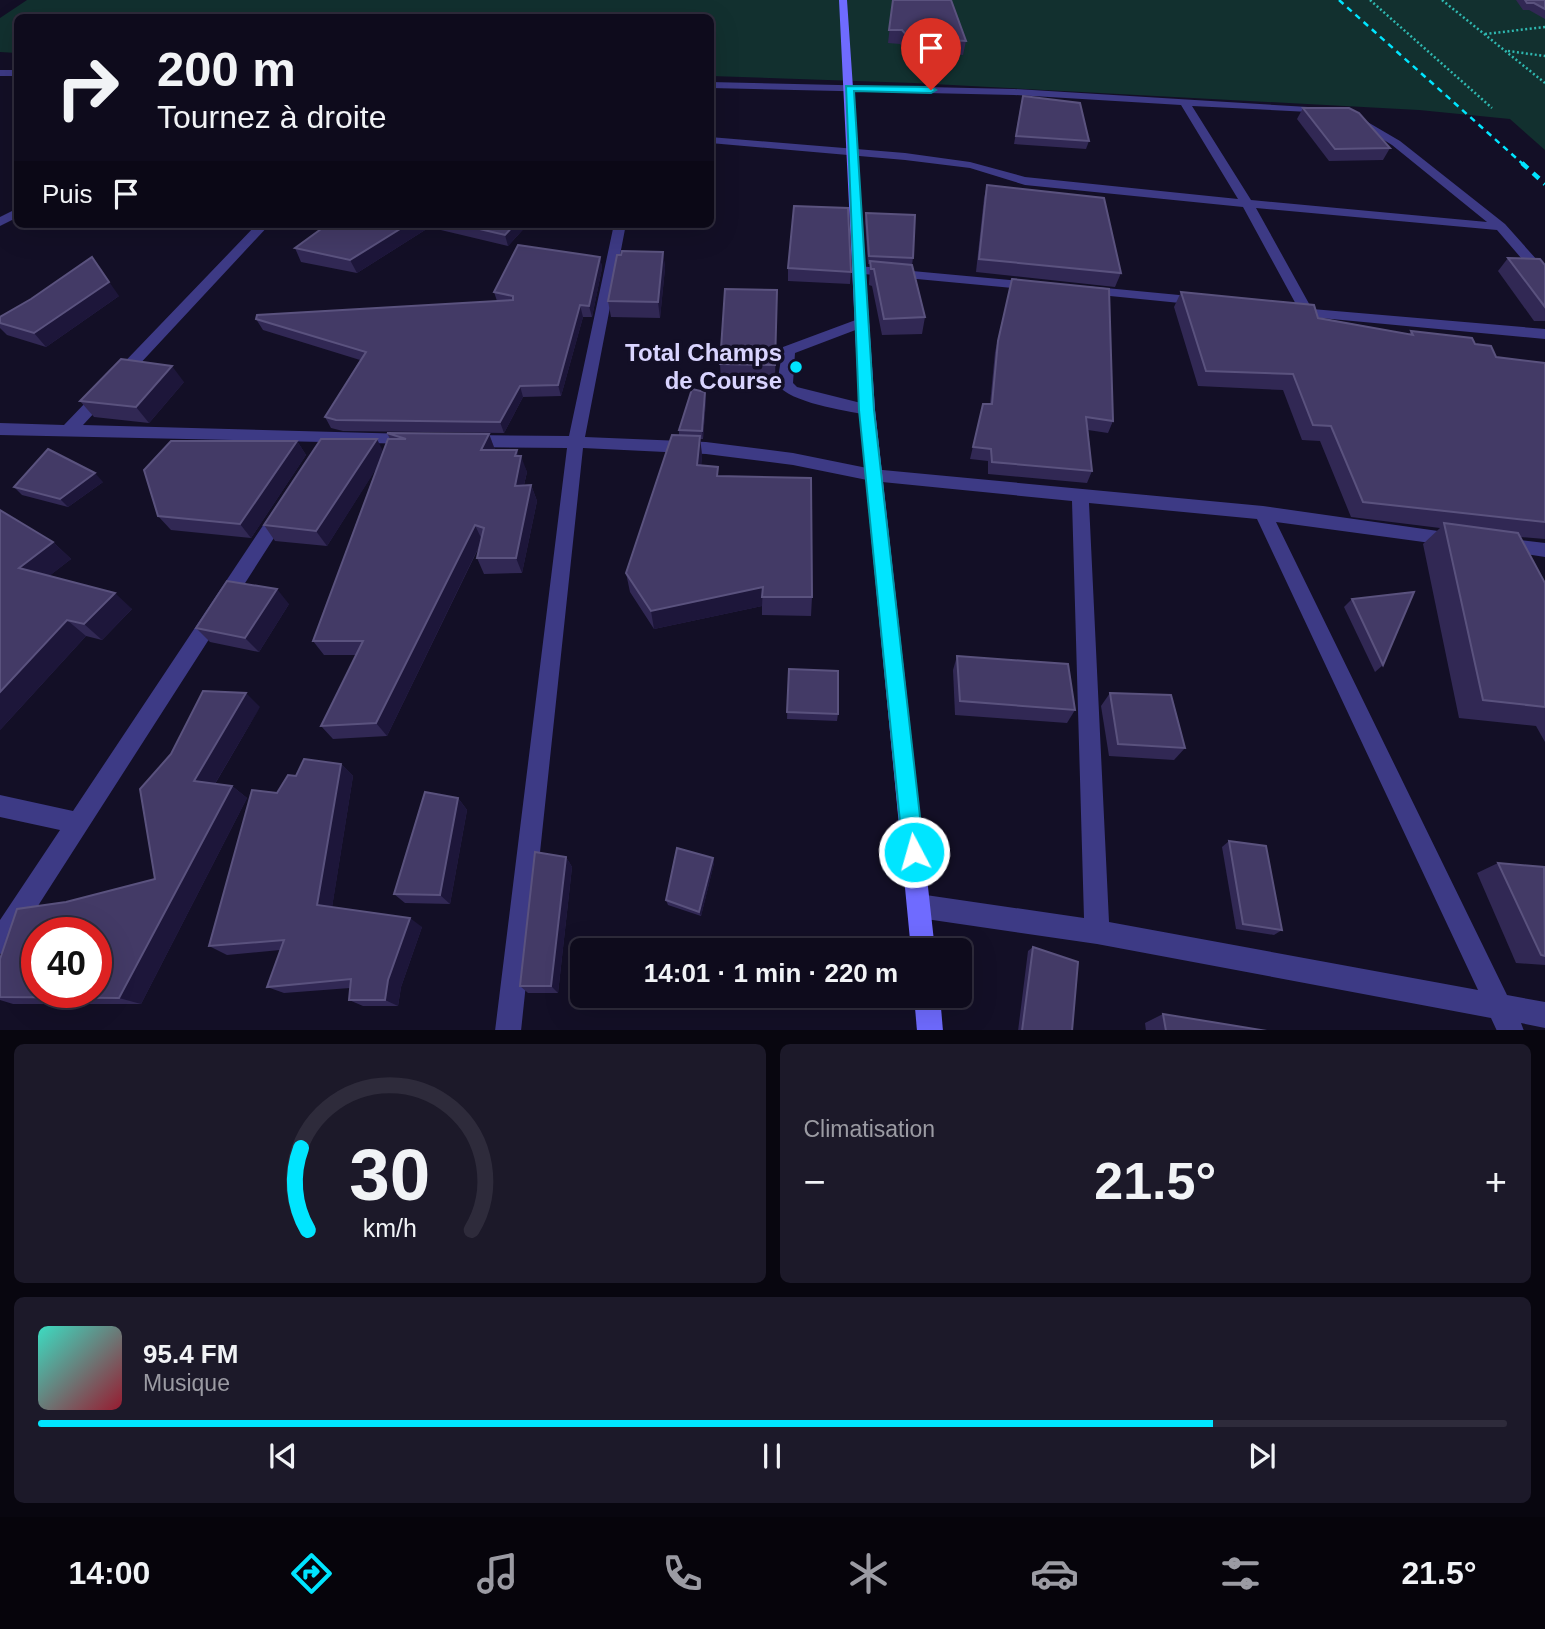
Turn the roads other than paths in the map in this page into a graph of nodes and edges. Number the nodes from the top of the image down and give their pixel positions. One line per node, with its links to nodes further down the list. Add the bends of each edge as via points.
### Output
1 (843, 0): 3 (street)
2 (714, 85): 3 (street)
3 (849, 88): 4 (street); 6 (street)
4 (1184, 101): 7 (street); 8 (street, via 1340,112 1396,143)
5 (714, 140): 6 (street)
6 (853, 150): 7 (street, via 978,166 1014,179); 11 (street)
7 (1248, 205): 8 (street); 15 (street)
8 (1501, 227): 12 (street)
9 (260, 228): 20 (street)
10 (619, 228): 24 (street)
11 (858, 270): 13 (street); 16 (street)
12 (1545, 277)
13 (1220, 302)
14 (1284, 310): 15 (street)
15 (1308, 314): 17 (street)
16 (861, 323): 18 (street); 18 (street, via 788,350 785,384 792,391)
17 (1545, 334)
18 (867, 410): 26 (street)
19 (0, 429): 20 (street)
20 (68, 431): 21 (street)
21 (328, 440): 22 (street); 25 (street)
22 (425, 441)
23 (452, 441): 24 (street)
24 (576, 442): 26 (street, via 750,453); 42 (street)
25 (314, 461)
26 (872, 475): 28 (street); 35 (street)
27 (294, 493): 34 (street)
28 (1080, 495): 29 (street); 36 (street)
29 (1263, 513): 30 (street); 41 (street)
30 (1466, 541)
31 (1492, 544): 32 (street)
32 (1545, 550)
33 (0, 806): 34 (street)
34 (78, 823): 38 (street)
35 (919, 906): 36 (street); 37 (street)
36 (1097, 932): 41 (street)
37 (922, 938)
38 (0, 942)
39 (928, 1008): 43 (street)
40 (1545, 1015): 41 (street)
41 (1506, 1019)
42 (509, 1030)
43 (930, 1030)

